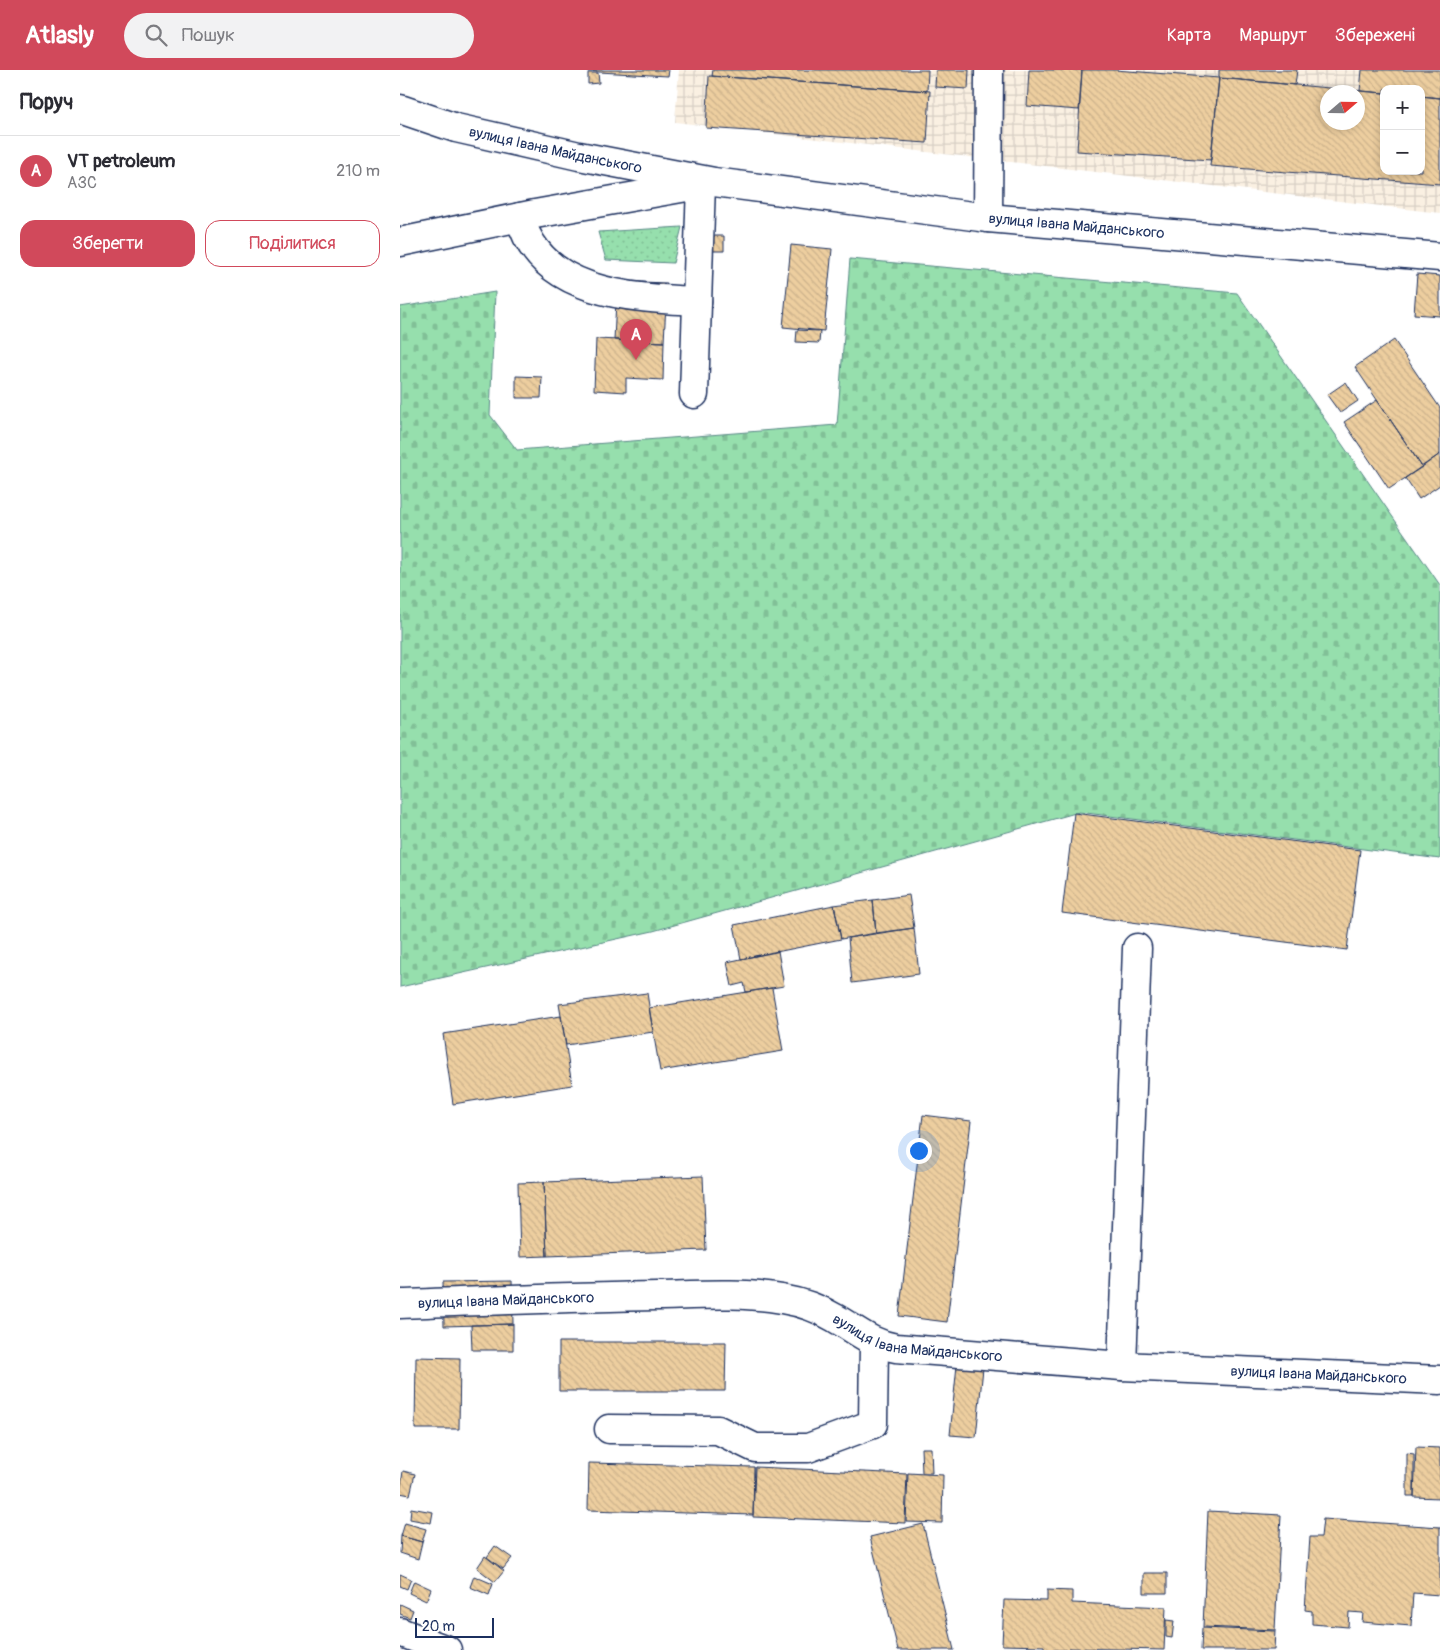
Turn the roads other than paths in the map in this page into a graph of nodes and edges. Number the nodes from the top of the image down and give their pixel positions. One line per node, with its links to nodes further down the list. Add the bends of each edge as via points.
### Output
1 (988, 70): 5 (street)
2 (400, 109): 3 (street, вулиця Івана Майданського, via 456,128)
3 (708, 183): 4 (street, вулиця Івана Майданського); 5 (street, вулиця Івана Майданського); 8 (street)
4 (520, 217): 6 (street, вулиця Івана Майданського); 8 (street, via 530,243 540,257 575,281 629,296)
5 (988, 218): 7 (street, вулиця Івана Майданського)
6 (400, 242)
7 (1440, 257)
8 (697, 301): 9 (street)
9 (694, 394)
10 (1137, 948): 13 (street)
11 (400, 1304): 12 (street, вулиця Івана Майданського, via 627,1296 760,1296 813,1308)
12 (874, 1342): 13 (street, вулиця Івана Майданського, via 896,1348); 15 (street, via 873,1424 808,1448 756,1448 718,1430)
13 (1122, 1366): 14 (street, вулиця Івана Майданського)
14 (1440, 1380)
15 (609, 1429)
16 (400, 1632): 17 (street)
17 (447, 1650)

